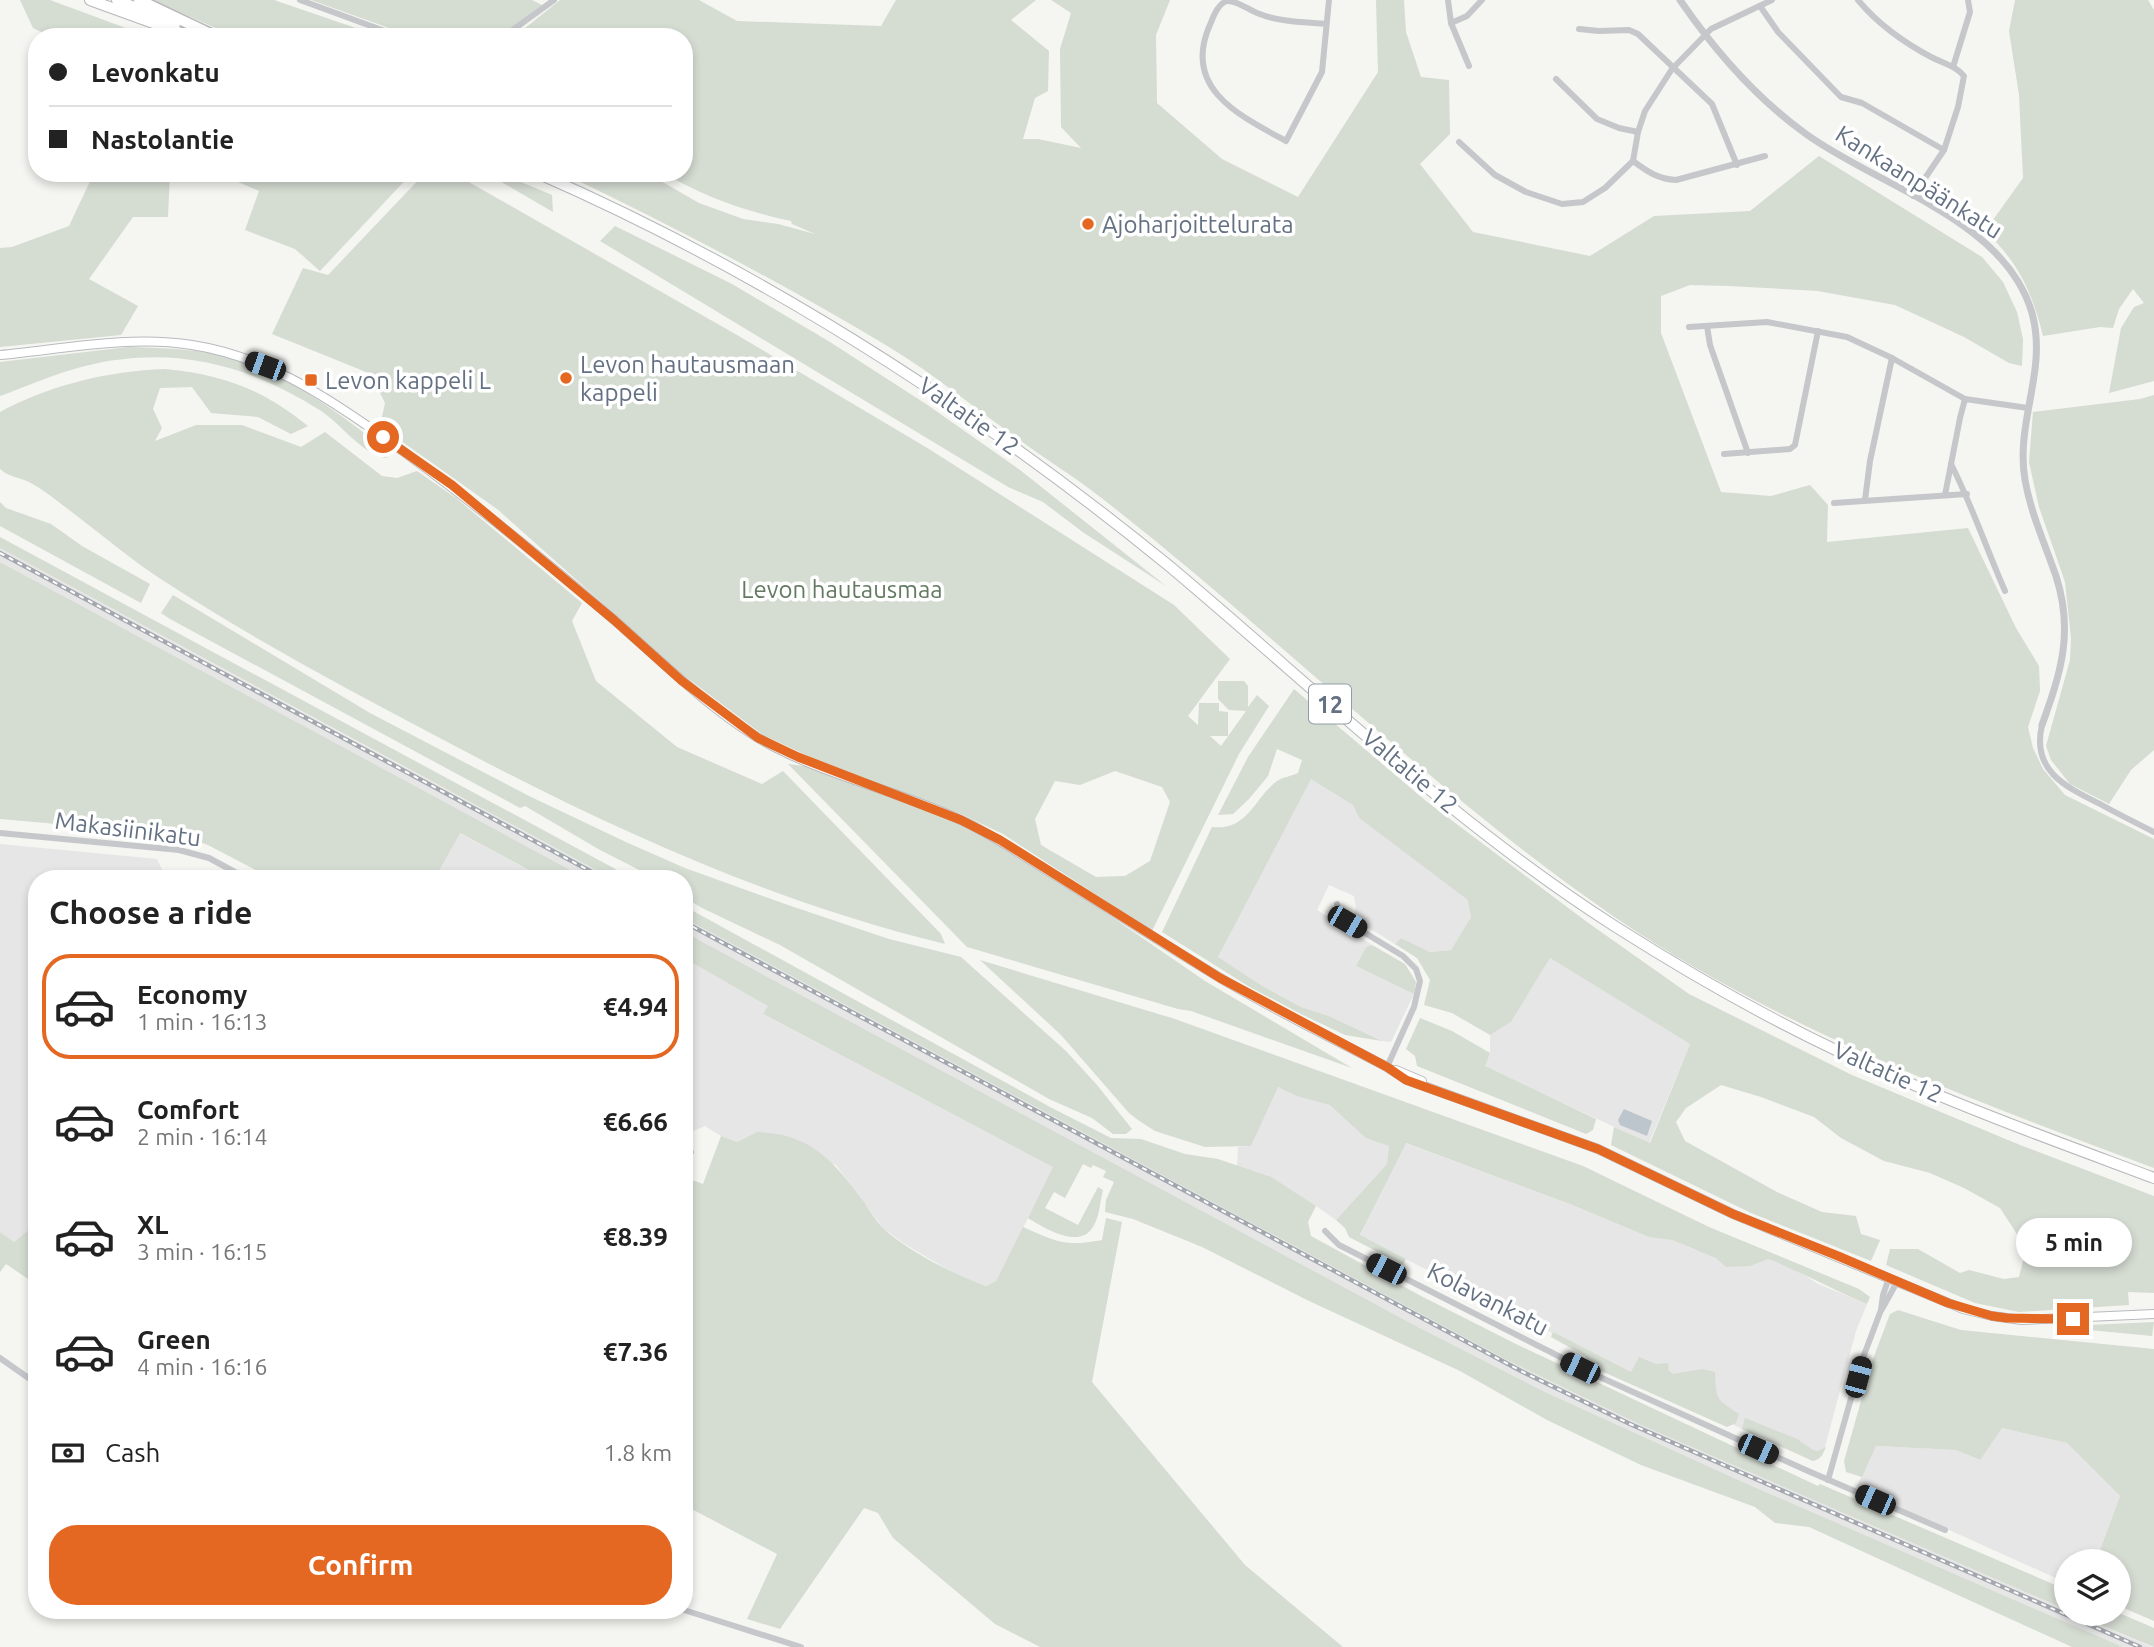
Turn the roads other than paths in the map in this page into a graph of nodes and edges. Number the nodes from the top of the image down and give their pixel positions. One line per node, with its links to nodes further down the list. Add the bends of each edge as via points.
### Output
1 (90, 0): 16 (highway)
2 (117, 0): 17 (highway)
3 (139, 0): 18 (highway)
4 (300, 0): 19 (street)
5 (554, 0): 20 (street)
6 (1329, 0): 15 (street)
7 (1448, 0): 14 (street)
8 (1482, 0): 14 (street, via 1467,16)
9 (1680, 0): 22 (street, Kankaanpäänkatu)
10 (1772, 0): 13 (street)
11 (1858, 0): 24 (street, via 1906,42)
12 (1968, 0): 24 (street, via 1970,12)
13 (1759, 6): 22 (street); 29 (street, via 1777,32 1841,97 1862,103)
14 (1451, 23): 23 (street)
15 (1326, 24): 15 (street, via 1276,19 1227,1 1218,8 1206,34 1203,72 1208,83 1244,118 1286,141 1322,72)
16 (167, 28)
17 (184, 28)
18 (198, 28)
19 (376, 28)
20 (515, 28)
21 (1579, 29): 25 (street, via 1629,30)
22 (1705, 36): 25 (street); 34 (street, Kankaanpäänkatu, via 1755,91 1806,134)
23 (1469, 66)
24 (1953, 67): 29 (street, via 1964,76 1964,82)
25 (1672, 68): 27 (street, via 1645,111); 32 (street, via 1712,104)
26 (1556, 79): 27 (street, via 1597,119)
27 (1638, 132): 31 (street)
28 (1459, 142): 31 (street, via 1495,175 1562,204 1583,202)
29 (1944, 150): 34 (street)
30 (1765, 156): 32 (street)
31 (1633, 161): 32 (street, via 1651,175 1676,180)
32 (1737, 165)
33 (557, 182): 56 (highway, Valtatie 12 / 12, via 749,278 970,415 1168,565 1491,839 1636,940 1731,996 1890,1075)
34 (1913, 196): 41 (street, Kankaanpäänkatu, via 1986,242 2020,282 2037,340)
35 (1707, 326): 36 (street); 37 (street, via 1767,322); 42 (street)
36 (1689, 327)
37 (1818, 331): 39 (street, via 1859,342); 42 (street, via 1795,445)
38 (0, 355): 55 (main road, via 127,342 192,345 290,376 452,485 716,708 779,749 961,820 1000,840 1220,978)
39 (1892, 358): 40 (street); 47 (street)
40 (1965, 400): 41 (street); 44 (street)
41 (2028, 408): 50 (street, Kankaanpäänkatu, via 2022,445 2025,478 2059,586 2065,630 2061,670)
42 (1748, 453): 43 (street)
43 (1724, 454)
44 (1951, 464): 45 (street); 46 (street)
45 (1945, 495): 46 (street); 47 (street)
46 (1967, 495): 49 (street)
47 (1865, 500): 48 (street)
48 (1834, 503)
49 (2005, 591)
50 (2042, 725): 51 (street, Kankaanpäänkatu, via 2042,756 2059,782)
51 (2154, 832)
52 (0, 833): 53 (street, Makasiinikatu, via 179,850)
53 (231, 870)
54 (1337, 904): 55 (street, via 1347,922 1404,956 1420,981 1414,1007)
55 (1387, 1067): 58 (main road, via 1406,1080 1598,1149 1745,1220)
56 (2154, 1178)
57 (1325, 1231): 62 (street, Kolavankatu, via 1339,1245 1580,1368)
58 (1893, 1280): 59 (main road, via 1932,1298 1992,1316 2052,1320); 62 (street, via 1883,1295)
59 (2154, 1314)
60 (0, 1358): 61 (street)
61 (28, 1378)
62 (1828, 1480): 63 (street, Kolavankatu)
63 (1945, 1530)
64 (693, 1613): 65 (street)
65 (801, 1647)

